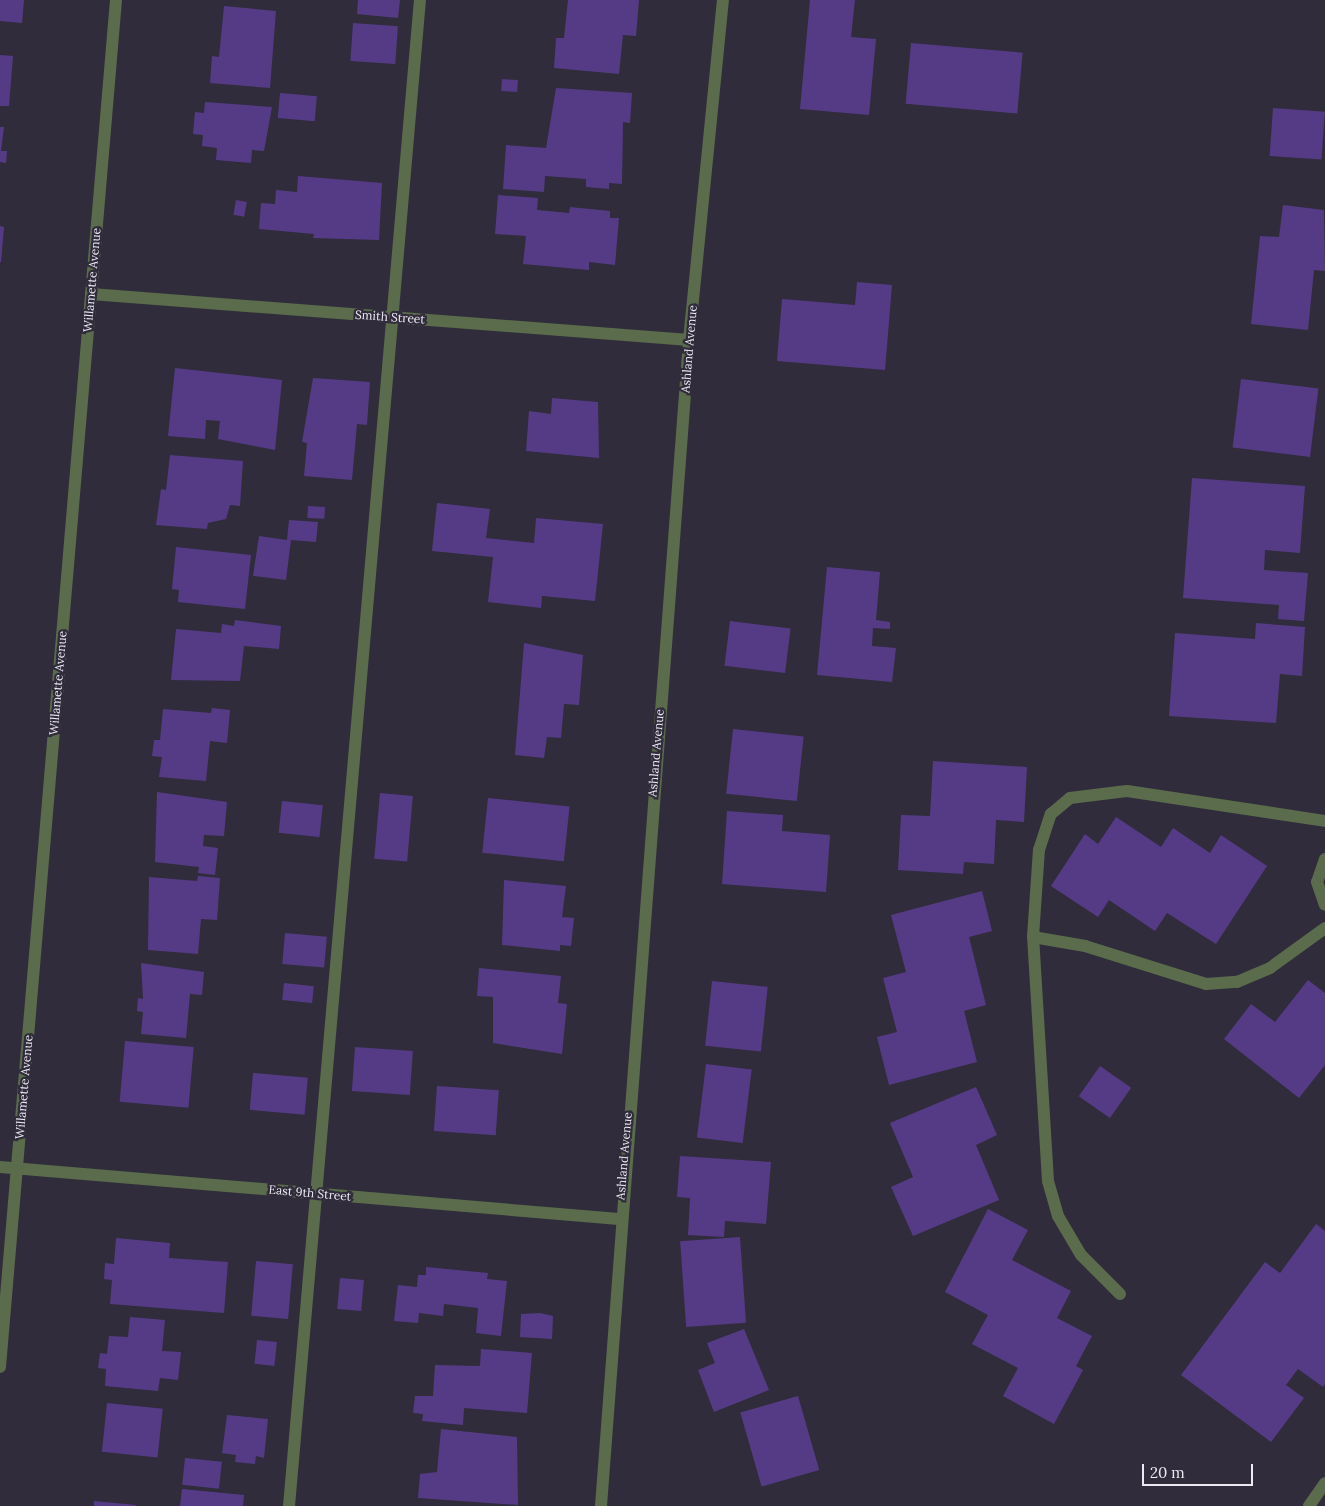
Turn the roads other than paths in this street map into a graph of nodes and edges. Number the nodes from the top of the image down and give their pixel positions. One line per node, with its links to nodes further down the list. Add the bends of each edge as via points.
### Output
1 (116, 0): 4 (street, Willamette Avenue)
2 (420, 0): 5 (street)
3 (723, 0): 6 (street, Ashland Avenue)
4 (91, 294): 5 (street, Smith Street); 13 (street, Willamette Avenue)
5 (393, 318): 6 (street, Smith Street); 14 (street)
6 (689, 340): 15 (street, Ashland Avenue)
7 (1325, 821): 11 (street, via 1127,791 1070,798 1051,814 1039,850)
8 (1325, 859): 9 (street, via 1317,882)
9 (1325, 906)
10 (1325, 928): 11 (street, via 1270,968 1237,982 1206,984 1085,946)
11 (1032, 937): 16 (street, via 1048,1181 1058,1216 1081,1256)
12 (0, 1167): 13 (street, East 9th Street)
13 (17, 1169): 14 (street, East 9th Street); 17 (street, Willamette Avenue)
14 (316, 1194): 15 (street, East 9th Street); 19 (street)
15 (619, 1219): 20 (street, Ashland Avenue)
16 (1120, 1294)
17 (0, 1367)
18 (1325, 1483): 21 (street)
19 (289, 1506)
20 (601, 1506)
21 (1309, 1506)

